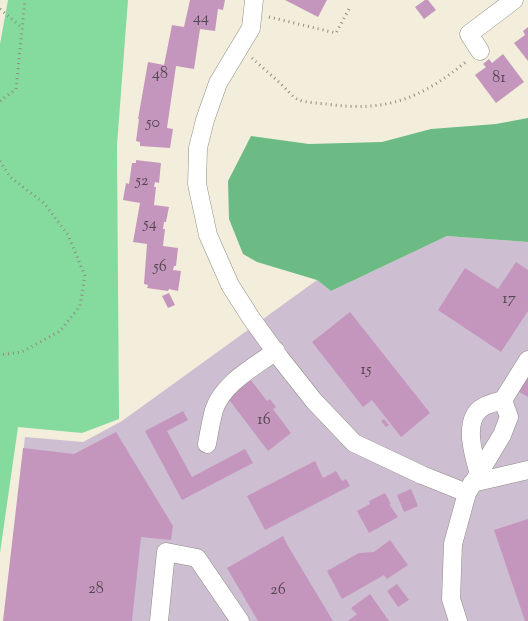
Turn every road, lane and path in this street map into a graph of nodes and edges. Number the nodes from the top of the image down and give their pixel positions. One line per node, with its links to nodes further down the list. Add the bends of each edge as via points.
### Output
1 (26, 0): 6 (path)
2 (514, 0): 8 (street, via 469,34)
3 (253, 7): 4 (path, via 336,33); 7 (street, via 251,28)
4 (350, 8)
5 (0, 9): 6 (path)
6 (22, 27): 9 (path, via 16,89)
7 (241, 47): 8 (path, via 298,99 349,107 388,104 424,91); 11 (street, via 218,83 204,120 198,148 197,184 208,235 230,285)
8 (480, 51)
9 (0, 101)
10 (0, 161): 12 (path, via 10,177 44,203 68,235 85,276 80,306 60,331 22,352)
11 (276, 352): 16 (street, via 222,395 215,409); 18 (street, via 314,401 354,443 422,475)
12 (0, 356): 14 (path)
13 (528, 360): 15 (street)
14 (0, 361)
15 (503, 400): 18 (street, via 509,417 502,435); 18 (street, via 480,409 474,418 470,441)
16 (207, 444)
17 (528, 470): 18 (street)
18 (472, 483): 21 (street, via 452,544 451,599)
19 (158, 621): 20 (street, via 166,552 197,558)
20 (240, 621)
21 (458, 621)

